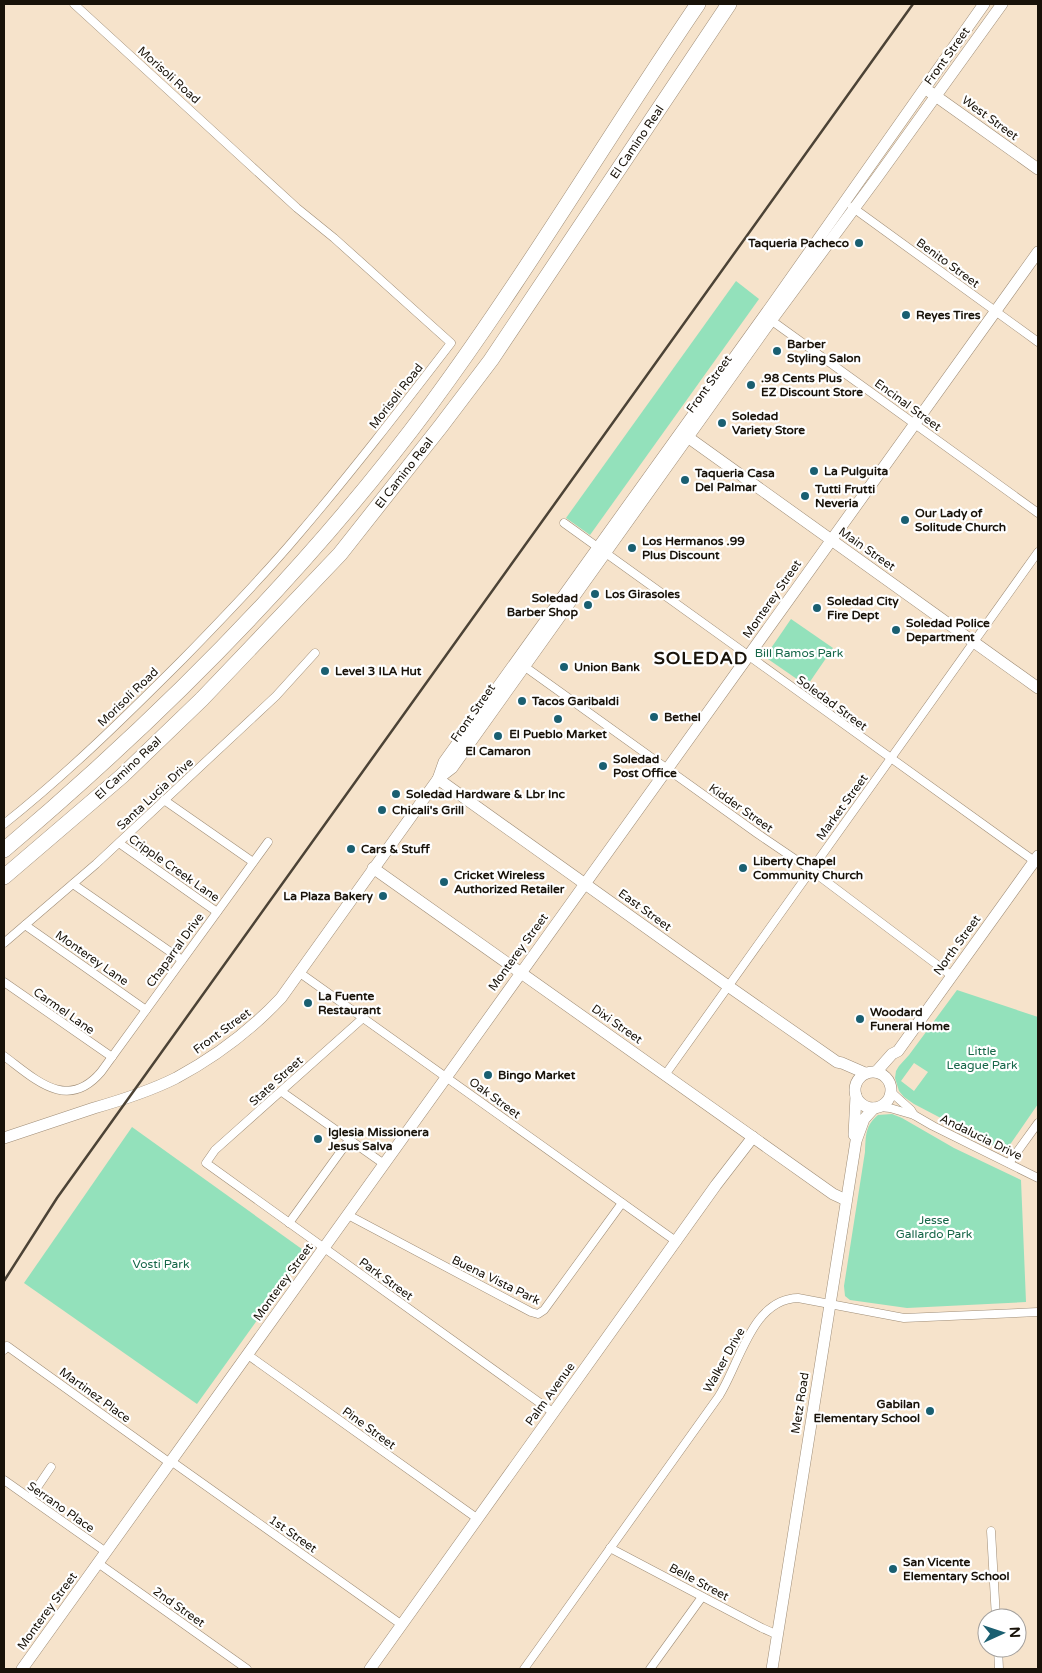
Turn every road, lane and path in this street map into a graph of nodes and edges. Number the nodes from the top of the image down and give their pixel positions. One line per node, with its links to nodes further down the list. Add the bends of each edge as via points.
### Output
1 (74, 4): 30 (street, Morisoli Road, via 297,208 451,343 297,536 226,615 130,712)
2 (698, 4): 33 (highway, El Camino Real, via 472,347 374,477 285,581 209,662)
3 (729, 4): 38 (highway, El Camino Real, via 491,360 340,554 202,699 122,776)
4 (984, 4): 6 (street, Front Street)
5 (1002, 4): 7 (street, Front Street)
6 (925, 88): 7 (street, West Street); 9 (street, Front Street)
7 (936, 96): 8 (street, West Street); 9 (street, Front Street)
8 (1038, 169)
9 (849, 204): 11 (street, Benito Street); 12 (street, Front Street)
10 (1038, 252): 11 (street, Monterey Street)
11 (996, 312): 13 (street, Benito Street); 14 (street, Monterey Street)
12 (768, 318): 14 (street, Encinal Street); 15 (street, Front Street)
13 (1038, 342)
14 (914, 424): 16 (street, Encinal Street); 18 (street, Monterey Street)
15 (684, 434): 18 (street, Main Street); 19 (street, Front Street)
16 (1038, 513)
17 (564, 523): 19 (street, Soledad Street)
18 (830, 540): 21 (street, Main Street); 23 (street, Monterey Street)
19 (601, 549): 23 (street, Soledad Street); 24 (street, Front Street)
20 (1038, 552): 21 (street, Market Street)
21 (974, 642): 25 (street, Main Street); 26 (street, Market Street)
22 (315, 653): 29 (street, Santa Lucia Drive, via 276,696)
23 (748, 656): 26 (street, Soledad Street); 27 (street, Monterey Street)
24 (520, 663): 27 (street, Kidder Street); 28 (street, Front Street, via 452,768)
25 (1038, 688)
26 (890, 760): 34 (street, Soledad Street); 37 (street, Market Street)
27 (666, 768): 37 (street, Kidder Street); 40 (street, Monterey Street)
28 (438, 779): 36 (street, Front Street); 40 (street, East Street)
29 (164, 800): 32 (street, Santa Lucia Drive); 35 (street)
30 (4, 824)
31 (268, 842): 35 (street, Chaparral Drive)
32 (119, 843): 39 (street, Santa Lucia Drive); 41 (street, Cripple Creek Lane)
33 (4, 850)
34 (1037, 861): 47 (street, North Street)
35 (253, 862): 41 (street, Chaparral Drive)
36 (373, 868): 45 (street, Front Street); 46 (street, Dixi Street)
37 (811, 870): 47 (street, Kidder Street); 49 (street, Market Street)
38 (4, 878)
39 (74, 884): 42 (street, Santa Lucia Drive); 44 (street)
40 (585, 884): 46 (street, Monterey Street); 49 (street, East Street)
41 (217, 912): 44 (street, Chaparral Drive)
42 (25, 925): 43 (street, Santa Lucia Drive); 50 (street, Monterey Lane)
43 (4, 943)
44 (182, 960): 50 (street, Chaparral Drive)
45 (300, 973): 51 (street, Oak Street); 67 (street, Front Street, via 264,1016 208,1059 175,1078 141,1093)
46 (520, 973): 57 (street, Dixi Street); 58 (street, Monterey Street)
47 (952, 976): 52 (street, North Street)
48 (4, 982): 54 (street, Carmel Lane)
49 (728, 986): 55 (street, East Street); 57 (street, Market Street)
50 (146, 1010): 54 (street, Chaparral Drive)
51 (363, 1018): 58 (street, Oak Street); 61 (street, State Street)
52 (898, 1050): 56 (street, North Street); 59 (street, North Street)
53 (4, 1056): 54 (street, Chaparral Drive, via 54,1090 83,1087 101,1072)
54 (112, 1057)
55 (837, 1062): 56 (street, East Street); 60 (street, East Street)
56 (871, 1072): 59 (street); 60 (street, via 858,1078)
57 (665, 1075): 66 (street, Dixi Street)
58 (446, 1076): 71 (street, Monterey Street); 75 (street, Oak Street)
59 (888, 1078): 62 (street)
60 (855, 1091): 63 (street, via 858,1101); 69 (street, Metz Road)
61 (282, 1092): 68 (street); 70 (street, State Street, via 215,1150)
62 (891, 1092): 63 (street, via 888,1101); 64 (street, Andalucia Drive)
63 (877, 1108): 64 (street, Andalucia Drive); 69 (street, Metz Road, via 862,1122)
64 (914, 1115): 72 (street, Andalucia Drive)
65 (1038, 1123): 72 (street)
66 (753, 1137): 74 (street, Dixi Street); 78 (street, Palm Avenue)
67 (4, 1138)
68 (349, 1140): 71 (street); 77 (street)
69 (856, 1142): 74 (street, Metz Road)
70 (206, 1163): 77 (street, Park Street)
71 (384, 1164): 76 (street, Monterey Street)
72 (1010, 1164): 73 (street, Andalucia Drive)
73 (1038, 1178)
74 (846, 1200): 80 (street, Metz Road)
75 (622, 1203): 76 (street, Buena Vista Park, via 538,1314); 78 (street, Oak Street)
76 (348, 1215): 79 (street, Monterey Street)
77 (289, 1223): 79 (street, Park Street)
78 (677, 1242): 84 (street, Palm Avenue)
79 (324, 1248): 83 (street, Monterey Street); 84 (street, Park Street)
80 (830, 1304): 81 (street, Walker Drive, via 904,1318); 91 (street, Walker Drive, via 792,1299 775,1304 765,1313 749,1336 722,1390); 97 (street, Metz Road)
81 (1038, 1312)
82 (5, 1348): 85 (street, Martinez Place)
83 (248, 1355): 85 (street, Monterey Street); 89 (street, Pine Street)
84 (554, 1413): 89 (street, Palm Avenue)
85 (170, 1462): 92 (street, Monterey Street); 96 (street, 1st Street)
86 (51, 1467): 88 (street)
87 (4, 1480): 88 (street, Serrano Place)
88 (30, 1498): 92 (street, Serrano Place)
89 (478, 1519): 96 (street, Palm Avenue)
90 (991, 1531): 95 (street)
91 (610, 1548): 94 (street, Belle Street); 101 (street, Walker Drive)
92 (106, 1552): 93 (street, Monterey Street)
93 (98, 1563): 98 (street, Monterey Street); 99 (street, 2nd Street)
94 (702, 1597): 97 (street, Belle Street); 102 (street)
95 (995, 1608)
96 (402, 1625): 100 (street, Palm Avenue)
97 (778, 1634): 103 (street, Metz Road)
98 (22, 1669)
99 (247, 1669)
100 (370, 1669)
101 (524, 1669)
102 (650, 1669)
103 (772, 1669)

